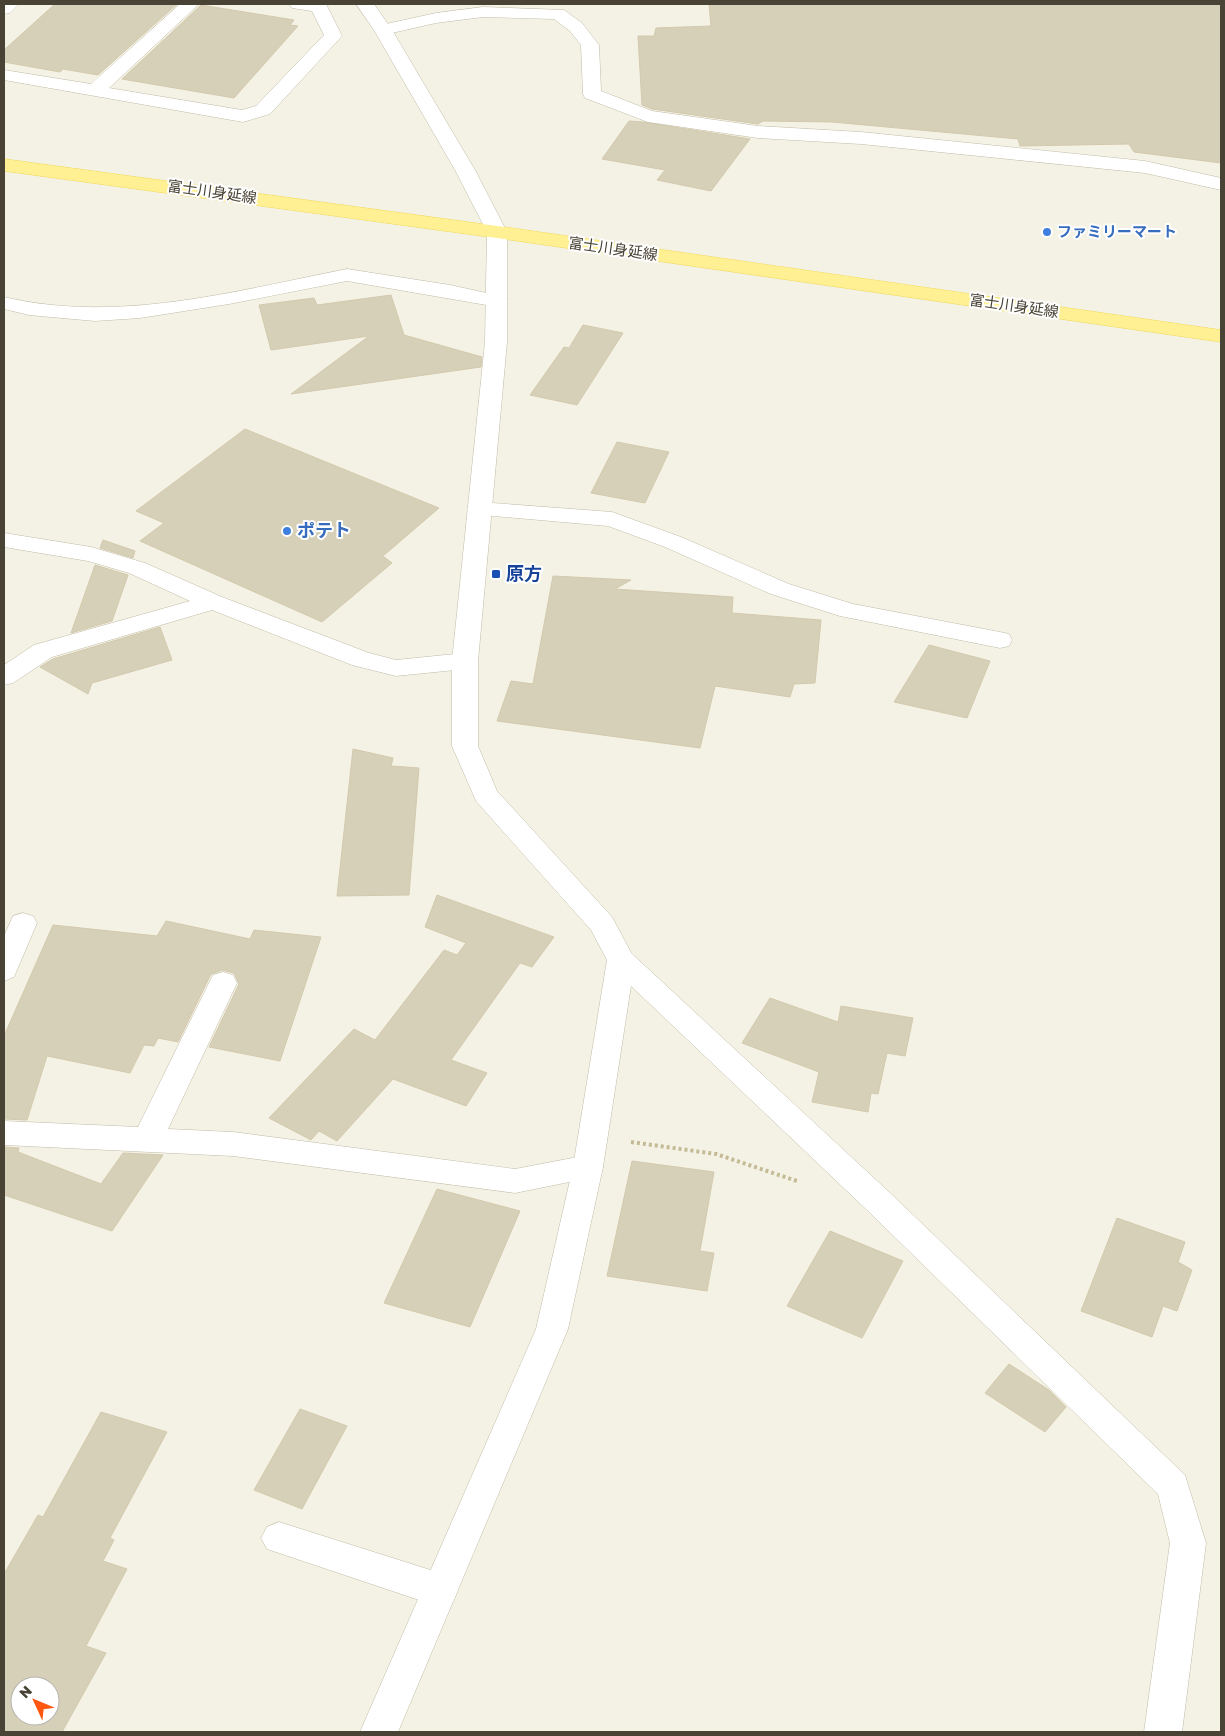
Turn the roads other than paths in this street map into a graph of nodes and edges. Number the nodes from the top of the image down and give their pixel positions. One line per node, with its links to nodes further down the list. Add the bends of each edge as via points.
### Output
1 (10, 4): 5 (street)
2 (190, 4): 8 (street)
3 (298, 4): 8 (street, via 319,7 333,36 263,110 244,116)
4 (365, 4): 6 (street)
5 (4, 9)
6 (383, 30): 10 (street, via 483,12 558,14 576,27 590,46 592,94 648,116 758,132 861,138 1145,168); 11 (street, via 465,170)
7 (4, 75): 8 (street)
8 (96, 90)
9 (4, 165): 11 (main road, 富士川身延線)
10 (1221, 184)
11 (497, 232): 12 (street); 14 (main road, 富士川身延線)
12 (498, 301): 13 (street, via 347,275 140,312 95,315); 15 (street)
13 (4, 304)
14 (1221, 336)
15 (479, 509): 18 (street, via 612,520 674,542 780,589 840,608); 19 (street)
16 (4, 540): 17 (street, via 91,554 137,568)
17 (214, 602): 19 (street, via 361,659 396,668); 20 (street, via 43,651)
18 (1000, 640)
19 (465, 660): 22 (street, via 465,746 485,796 602,924)
20 (4, 677)
21 (23, 924): 23 (street)
22 (621, 960): 27 (street); 31 (street, via 878,1201 1173,1486 1188,1543)
23 (4, 970)
24 (223, 984): 26 (street)
25 (4, 1133): 26 (street)
26 (147, 1140): 27 (street, via 233,1144 515,1180)
27 (588, 1167): 29 (street, via 552,1329)
28 (279, 1538): 29 (street)
29 (440, 1590): 30 (street)
30 (379, 1732)
31 (1163, 1732)

